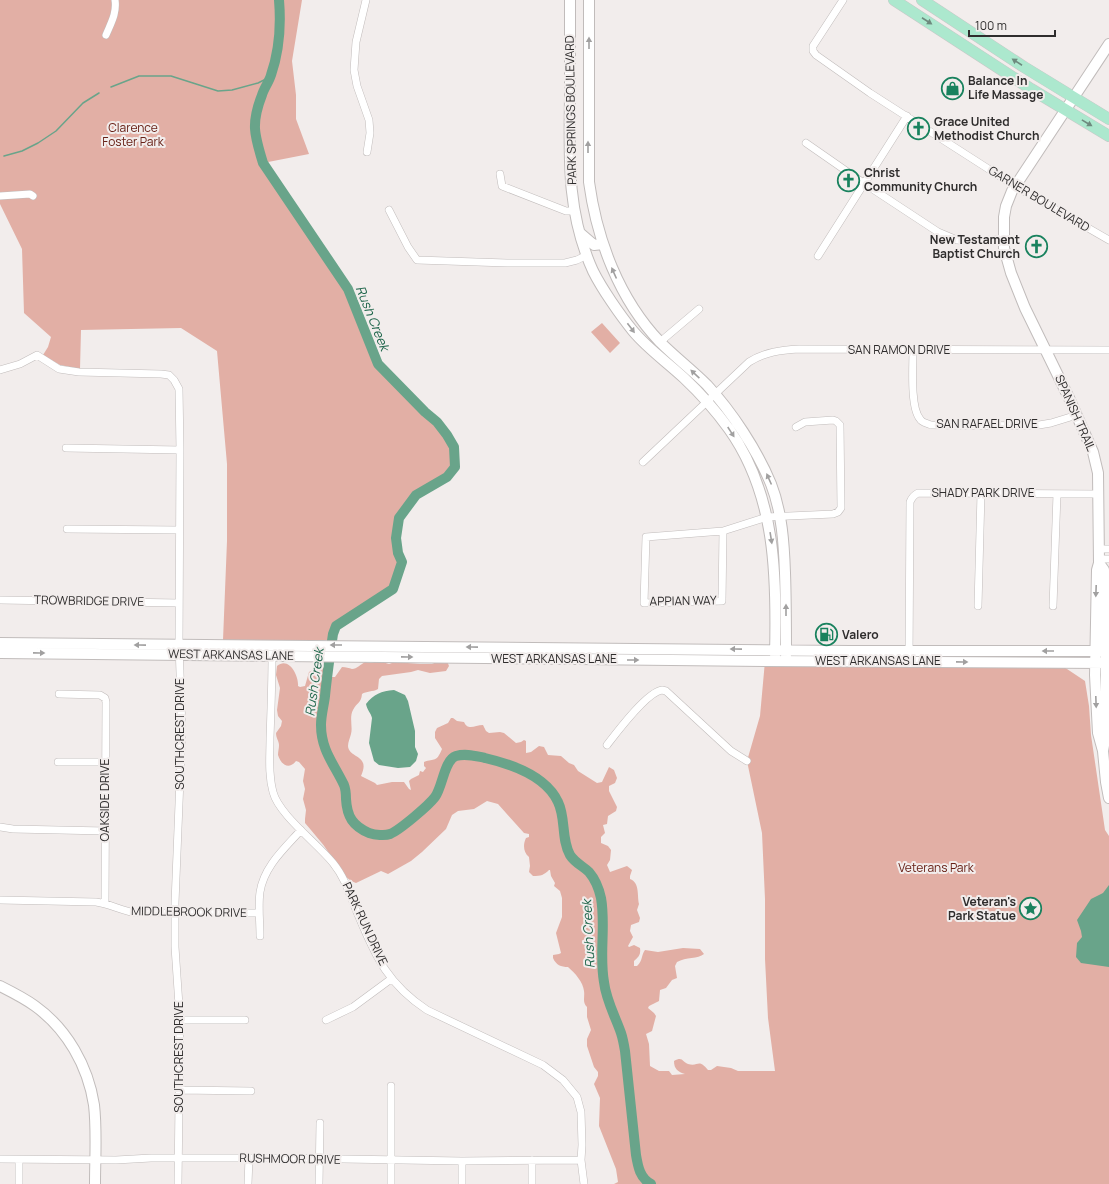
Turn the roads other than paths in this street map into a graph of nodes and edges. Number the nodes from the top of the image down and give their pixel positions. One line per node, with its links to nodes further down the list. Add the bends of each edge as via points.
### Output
1 (115, 0): 8 (street, via 115,13)
2 (366, 0): 18 (street, via 356,42 354,70 356,86 370,120)
3 (570, 0): 10 (main road, PARK SPRINGS BOULEVARD)
4 (589, 0): 11 (main road, PARK SPRINGS BOULEVARD, one-way to 4)
5 (843, 0): 14 (street, GARNER BOULEVARD, via 813,46 816,55)
6 (894, 0): 13 (main road, one-way to 13)
7 (922, 0): 12 (main road, one-way to 7)
8 (106, 35)
9 (1109, 44): 12 (main road, SPANISH TRAIL)
10 (570, 78): 11 (main road); 25 (main road, PARK SPRINGS BOULEVARD, via 570,174)
11 (589, 78): 29 (main road, PARK SPRINGS BOULEVARD, one-way to 11, via 589,182)
12 (1074, 98): 13 (main road, SPANISH TRAIL); 15 (main road)
13 (1066, 110): 16 (main road, one-way to 16); 21 (main road, SPANISH TRAIL)
14 (907, 116): 20 (street); 21 (street, GARNER BOULEVARD)
15 (1109, 120)
16 (1109, 136)
17 (806, 143): 20 (street)
18 (367, 152)
19 (500, 174): 25 (street, via 502,186)
20 (865, 184): 27 (street, via 938,232 957,240); 31 (street)
21 (1015, 186): 27 (main road, SPANISH TRAIL, via 1006,206); 28 (street, GARNER BOULEVARD)
22 (0, 196): 23 (street)
23 (33, 196)
24 (388, 210): 30 (street, via 417,260 565,263)
25 (574, 212): 26 (main road, PARK SPRINGS BOULEVARD)
26 (580, 233): 29 (main road, via 594,245); 30 (main road, PARK SPRINGS BOULEVARD)
27 (1003, 239): 35 (main road, SPANISH TRAIL, via 1011,273)
28 (1109, 240)
29 (602, 244): 33 (main road, PARK SPRINGS BOULEVARD, one-way to 29, via 627,297)
30 (588, 255): 39 (main road, PARK SPRINGS BOULEVARD, one-way to 39, via 593,271 634,332)
31 (818, 256)
32 (700, 309): 33 (street)
33 (660, 342): 38 (main road, PARK SPRINGS BOULEVARD, one-way to 33)
34 (913, 350): 35 (street, SAN RAMON DRIVE); 38 (street, SAN RAMON DRIVE, via 774,351 749,362); 40 (street, SAN RAFAEL DRIVE, via 914,403 916,413 922,422 931,425 1033,426)
35 (1045, 350): 36 (street, SAN RAMON DRIVE); 40 (main road, SPANISH TRAIL)
36 (1109, 350)
37 (0, 370): 43 (street, SOUTHCREST DRIVE, via 37,355 59,369 168,375 179,389)
38 (715, 394): 39 (street, SAN RAMON DRIVE); 49 (main road, PARK SPRINGS BOULEVARD, one-way to 38, via 772,486 763,467 730,413)
39 (706, 402): 44 (street, SAN RAMON DRIVE); 48 (main road, PARK SPRINGS BOULEVARD, one-way to 48, via 729,429 743,452 757,481)
40 (1077, 415): 47 (main road, SPANISH TRAIL, via 1096,462)
41 (796, 427): 49 (street, APPIAN WAY, via 805,422 833,420 840,425 842,504 838,512 833,514)
42 (66, 448): 43 (street)
43 (180, 450): 51 (street, SOUTHCREST DRIVE)
44 (642, 462)
45 (981, 493): 46 (street, SHADY PARK DRIVE); 57 (street); 66 (street, SHADY PARK DRIVE, via 918,493 911,498)
46 (1057, 494): 47 (street, SHADY PARK DRIVE); 58 (street)
47 (1099, 494): 53 (main road, SPANISH TRAIL)
48 (767, 517): 49 (street, APPIAN WAY); 52 (street, APPIAN WAY); 60 (main road, PARK SPRINGS BOULEVARD, one-way to 60, via 773,551)
49 (780, 517): 60 (main road, PARK SPRINGS BOULEVARD, one-way to 49, via 784,546)
50 (67, 529): 51 (street)
51 (179, 530): 56 (street, SOUTHCREST DRIVE)
52 (723, 531): 52 (street, APPIAN WAY, via 722,601 644,603 646,537)
53 (1104, 549): 54 (main road, SPANISH TRAIL)
54 (1103, 560): 62 (main road, SPANISH TRAIL, one-way to 62, via 1097,570); 63 (main road, SPANISH TRAIL)
55 (0, 600): 56 (street, TROWBRIDGE DRIVE)
56 (179, 603): 61 (street, SOUTHCREST DRIVE)
57 (978, 606)
58 (1053, 606)
59 (0, 643): 61 (main road, WEST ARKANSAS LANE, one-way to 59)
60 (780, 649): 61 (main road, WEST ARKANSAS LANE, one-way to 61, via 303,645); 66 (main road, WEST ARKANSAS LANE); 67 (main road, PARK SPRINGS BOULEVARD)
61 (179, 650): 64 (main road, WEST ARKANSAS LANE, one-way to 61); 65 (main road, WEST ARKANSAS LANE); 82 (street, SOUTHCREST DRIVE, via 182,729)
62 (1095, 651): 63 (main road, WEST ARKANSAS LANE); 66 (main road, WEST ARKANSAS LANE, one-way to 66); 68 (main road, SPANISH TRAIL)
63 (1107, 651): 69 (main road, SPANISH TRAIL)
64 (0, 653)
65 (272, 656): 67 (main road, WEST ARKANSAS LANE, one-way to 67); 78 (street, PARK RUN DRIVE, via 270,782 277,803)
66 (909, 656): 67 (main road, WEST ARKANSAS LANE); 68 (main road, WEST ARKANSAS LANE, one-way to 68)
67 (780, 661)
68 (1095, 663): 69 (main road, WEST ARKANSAS LANE); 72 (main road, SPANISH TRAIL, one-way to 72, via 1098,734)
69 (1107, 663): 72 (main road, SPANISH TRAIL, via 1106,734)
70 (59, 694): 75 (street, OAKSIDE DRIVE, via 100,695 105,698)
71 (607, 745): 73 (street, via 630,716 655,693 662,690 731,751)
72 (1103, 751): 76 (main road, SPANISH TRAIL)
73 (747, 761)
74 (58, 762): 75 (street)
75 (105, 762): 79 (street, OAKSIDE DRIVE)
76 (1109, 798)
77 (0, 827): 79 (street)
78 (301, 830): 83 (street, via 266,872 260,892); 85 (street, PARK RUN DRIVE, via 325,853 341,874 376,954)
79 (105, 831): 81 (street, OAKSIDE DRIVE)
80 (0, 900): 81 (street, MIDDLEBROOK DRIVE)
81 (105, 903): 82 (street, MIDDLEBROOK DRIVE, via 136,913)
82 (175, 913): 83 (street, MIDDLEBROOK DRIVE); 87 (street, SOUTHCREST DRIVE)
83 (259, 913): 84 (street)
84 (260, 936)
85 (391, 979): 89 (street, via 353,1007); 103 (street, PARK RUN DRIVE, via 412,1000 428,1010 543,1065 563,1080 576,1097 581,1112)
86 (0, 986): 99 (main road, via 45,1014 59,1028 79,1056 94,1104)
87 (180, 1020): 88 (street); 91 (street, SOUTHCREST DRIVE)
88 (245, 1020)
89 (326, 1020)
90 (391, 1086): 100 (street)
91 (179, 1090): 92 (street); 94 (street, SOUTHCREST DRIVE)
92 (251, 1091)
93 (320, 1123): 97 (street)
94 (178, 1158): 95 (street, RUSHMOOR DRIVE); 99 (street, RUSHMOOR DRIVE); 106 (street, SOUTHCREST DRIVE)
95 (249, 1158): 97 (street, RUSHMOOR DRIVE); 107 (street)
96 (0, 1159): 98 (street, RUSHMOOR DRIVE)
97 (319, 1159): 100 (street, RUSHMOOR DRIVE); 108 (street)
98 (19, 1160): 99 (street, RUSHMOOR DRIVE); 104 (street)
99 (95, 1160): 105 (main road)
100 (391, 1160): 101 (street, RUSHMOOR DRIVE); 109 (street)
101 (462, 1160): 102 (street, RUSHMOOR DRIVE); 110 (street)
102 (532, 1160): 103 (street, RUSHMOOR DRIVE); 111 (street)
103 (581, 1160): 112 (street, PARK RUN DRIVE)
104 (18, 1184)
105 (95, 1184)
106 (178, 1184)
107 (248, 1184)
108 (319, 1184)
109 (391, 1184)
110 (462, 1184)
111 (532, 1184)
112 (584, 1184)

